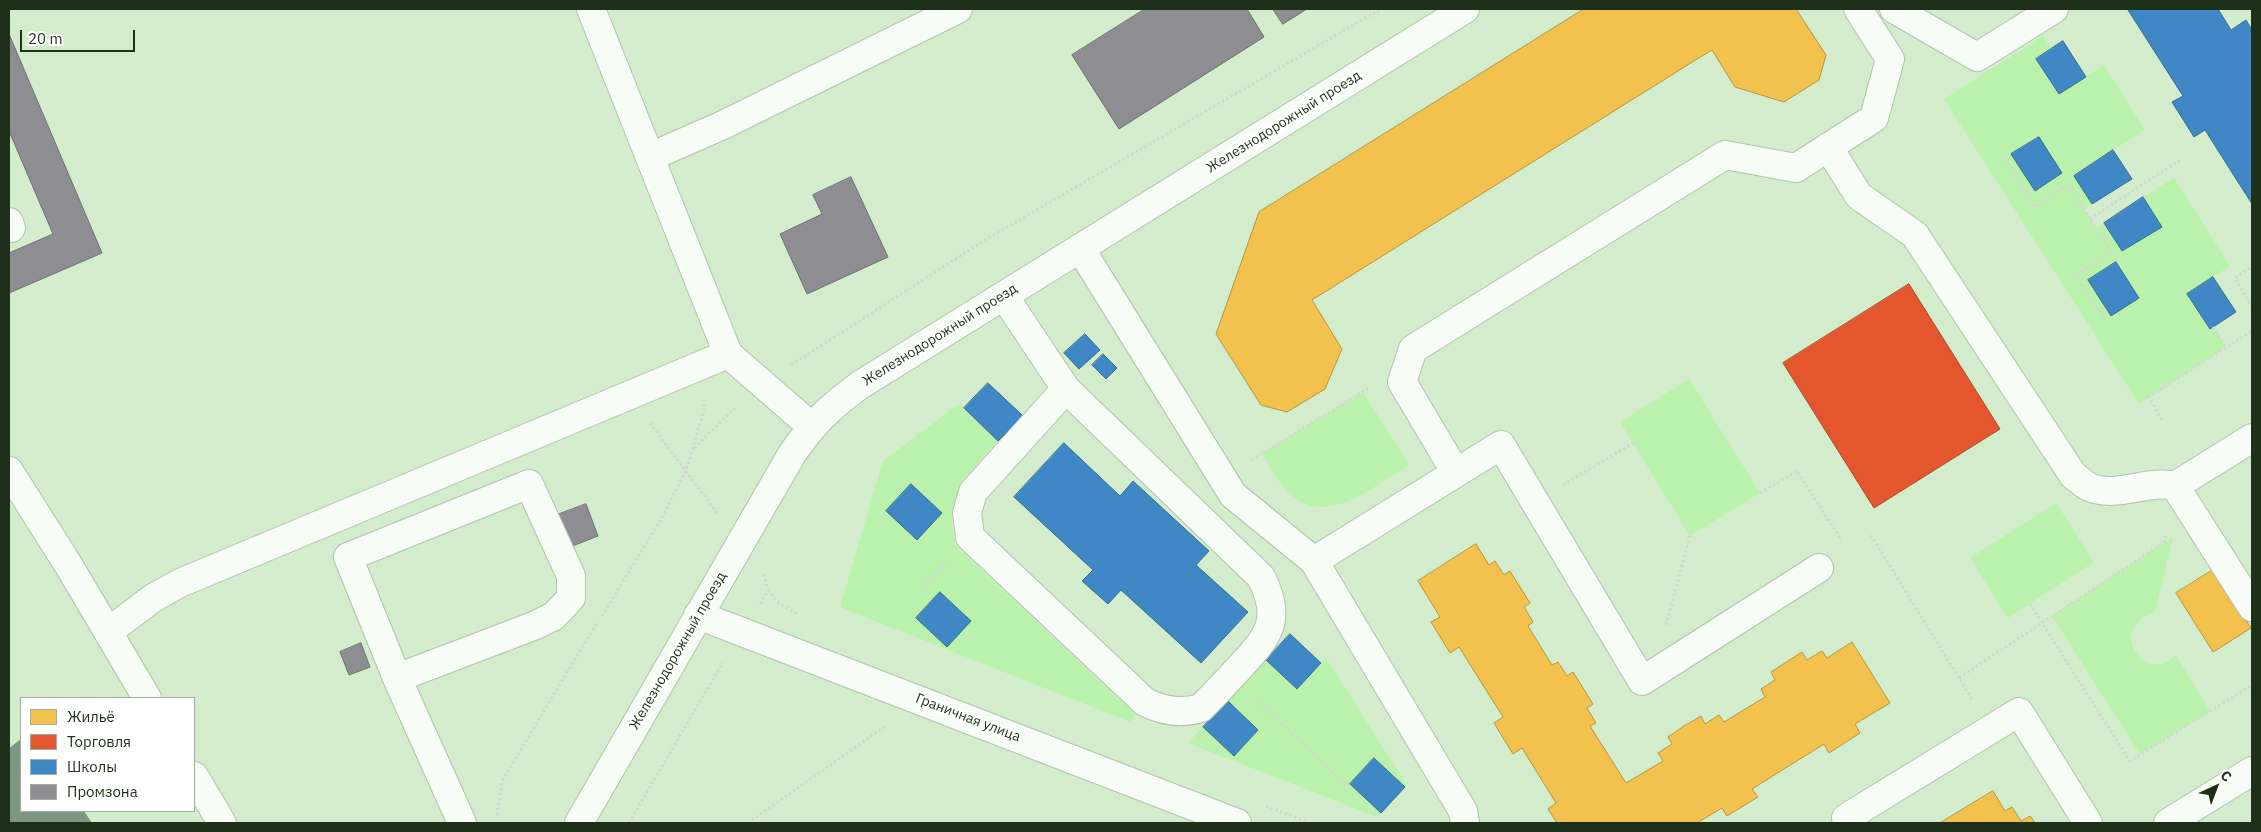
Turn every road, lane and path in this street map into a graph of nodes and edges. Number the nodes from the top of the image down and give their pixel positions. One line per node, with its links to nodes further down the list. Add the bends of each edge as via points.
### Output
1 (591, 9): 9 (street)
2 (958, 9): 9 (street, via 723,125)
3 (1381, 9): 24 (path, via 985,240)
4 (1465, 9): 13 (street, Железнодорожный проезд)
5 (1892, 9): 6 (street, via 1977,57); 7 (street)
6 (2054, 9)
7 (1862, 16): 8 (street, via 1890,59 1874,118)
8 (1828, 147): 22 (street, via 1796,168 1725,155 1412,349); 36 (street, via 1860,196 1915,235 2073,475 2090,487 2111,491 2162,482)
9 (650, 157): 21 (street)
10 (2004, 158): 12 (path, via 2035,206 2068,186)
11 (2180, 160): 12 (path)
12 (2090, 219): 17 (path, via 2111,252 2075,276)
13 (1080, 248): 15 (street, Железнодорожный проезд); 35 (street)
14 (2250, 268): 16 (path, via 2235,278)
15 (1004, 296): 25 (street); 28 (street, Железнодорожный проезд, via 860,385)
16 (2252, 307)
17 (2105, 320)
18 (2213, 327): 20 (path)
19 (2252, 331): 20 (path)
20 (2226, 348): 27 (path, via 2149,397)
21 (728, 354): 23 (street); 24 (street)
22 (1408, 364): 33 (street, via 1402,382); 35 (path)
23 (702, 365): 26 (street); 31 (path, via 704,410)
24 (763, 384): 28 (street); 31 (path)
25 (1066, 389): 54 (street, via 1261,577 1270,599 1268,633); 54 (street, via 973,492 967,513 970,537 1145,702 1166,710 1190,712 1202,708)
26 (613, 402): 32 (path, via 634,408 651,424); 52 (street, via 180,583 153,598)
27 (2162, 420)
28 (811, 426): 43 (street, Железнодорожный проезд)
29 (2252, 438): 36 (street)
30 (1633, 443): 38 (path)
31 (694, 448): 32 (path)
32 (686, 471): 43 (path); 67 (path, via 661,519 502,781)
33 (1456, 473): 38 (street, via 1501,445); 44 (street)
34 (10, 475): 52 (street)
35 (1222, 478): 44 (street, via 1233,495)
36 (2175, 486): 48 (street)
37 (1760, 493): 41 (path, via 1797,471)
38 (1535, 503): 53 (street, via 1642,681)
39 (1871, 535): 56 (path)
40 (1690, 536): 53 (path)
41 (1842, 542)
42 (2164, 542): 50 (path)
43 (740, 543): 49 (street, Железнодорожный проезд)
44 (1314, 561): 72 (street, via 1463,810)
45 (761, 568): 51 (path, via 768,590)
46 (1819, 568): 53 (street)
47 (2030, 604): 50 (path)
48 (2252, 607)
49 (698, 615): 51 (street, Граничная улица); 68 (street, Железнодорожный проезд)
50 (2042, 623): 56 (path); 57 (path, via 2130,761)
51 (741, 631): 59 (street, Граничная улица); 69 (path)
52 (108, 632): 58 (street)
53 (1653, 674)
54 (1230, 677): 63 (path)
55 (397, 678): 55 (street, via 542,622 554,616 571,598 571,576 529,484 348,557); 66 (street)
56 (1959, 678): 60 (path)
57 (2252, 685)
58 (146, 697)
59 (922, 700): 70 (path); 71 (street, Граничная улица)
60 (1991, 729): 64 (street); 73 (street, via 2018,712)
61 (2252, 772): 74 (street)
62 (195, 778): 65 (street)
63 (1348, 786)
64 (1845, 822)
65 (222, 823)
66 (462, 823)
67 (496, 823)
68 (579, 823)
69 (629, 823)
70 (748, 823)
71 (1237, 823)
72 (1465, 823)
73 (2088, 823)
74 (2168, 823)

